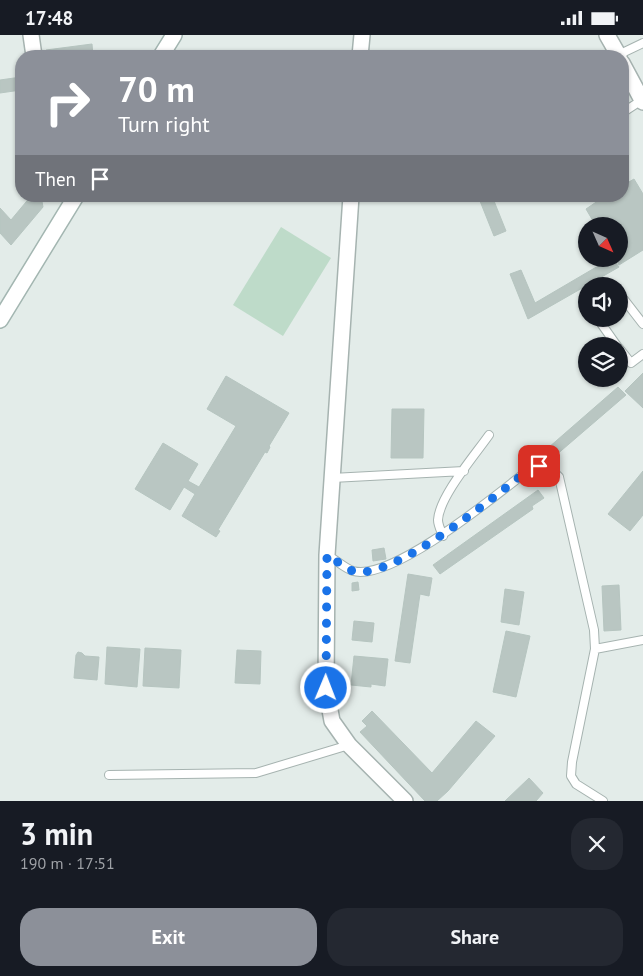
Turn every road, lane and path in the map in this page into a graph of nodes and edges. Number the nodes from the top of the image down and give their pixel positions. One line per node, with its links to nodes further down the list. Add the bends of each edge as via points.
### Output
1 (31, 35): 6 (street)
2 (174, 35): 7 (street)
3 (362, 35): 8 (street)
4 (607, 35): 9 (street)
5 (643, 43): 10 (lane)
6 (33, 50)
7 (165, 50)
8 (361, 50)
9 (615, 50)
10 (629, 52)
11 (629, 76): 12 (street)
12 (642, 101): 13 (lane)
13 (629, 109)
14 (72, 202): 17 (street)
15 (351, 202): 23 (street)
16 (628, 305): 18 (lane)
17 (0, 320)
18 (643, 324)
19 (643, 354): 20 (lane, via 631,363)
20 (628, 359)
21 (489, 435): 22 (lane)
22 (464, 471): 23 (lane); 24 (lane, via 439,511 438,523)
23 (332, 478): 25 (street)
24 (443, 535): 25 (lane, via 385,566 366,571 352,571); 27 (lane, via 526,472 539,466 551,469 559,477 594,630)
25 (327, 555): 28 (street, via 326,688 332,721)
26 (643, 641): 27 (lane)
27 (595, 649): 31 (lane, via 571,776 576,784)
28 (349, 745): 29 (lane, via 256,773); 30 (street)
29 (109, 775)
30 (405, 801)
31 (603, 801)

